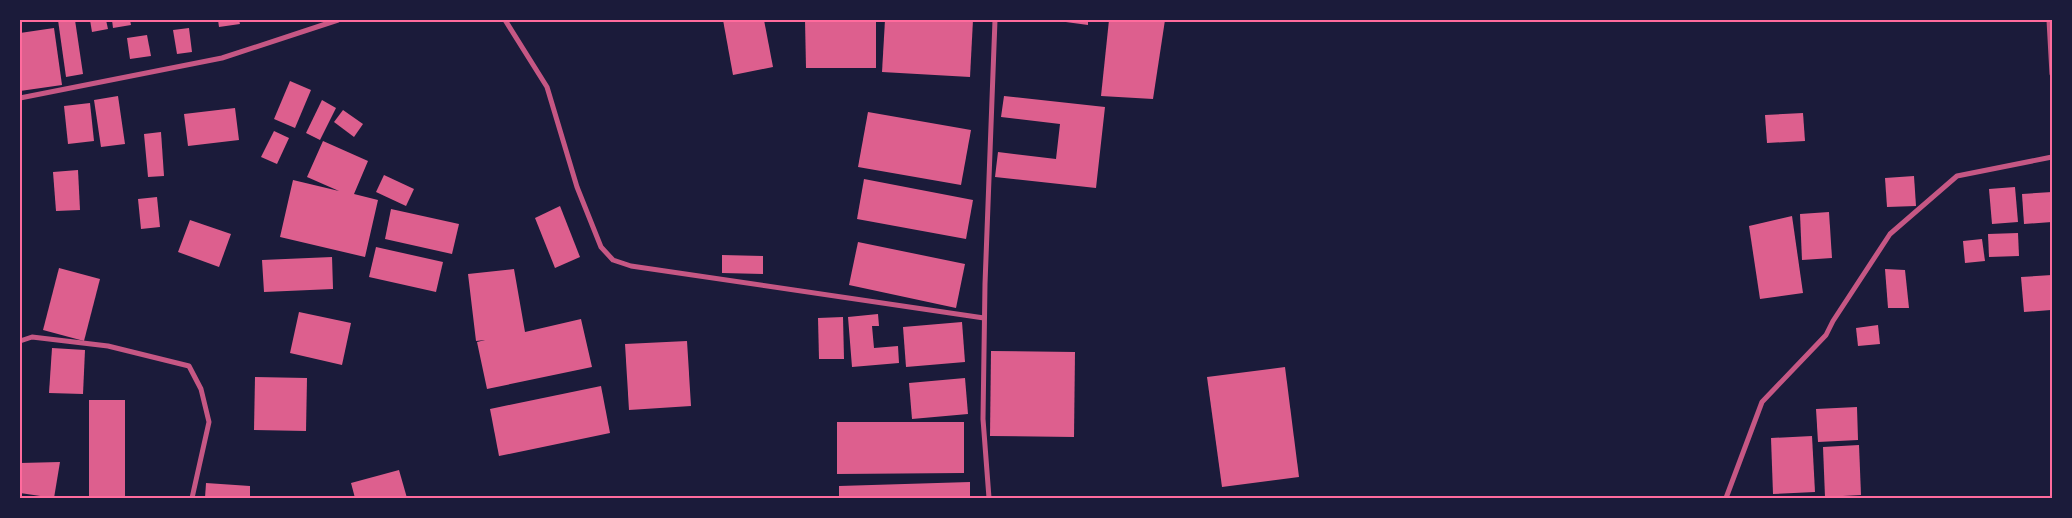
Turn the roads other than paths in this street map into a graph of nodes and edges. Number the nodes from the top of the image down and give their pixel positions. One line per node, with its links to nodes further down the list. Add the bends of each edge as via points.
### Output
1 (338, 20): 6 (street, via 222,58)
2 (505, 20): 8 (street, via 546,87 577,187 601,246 614,260 631,266)
3 (995, 20): 8 (street)
4 (2049, 20): 5 (street)
5 (2052, 74)
6 (20, 98)
7 (2052, 157): 12 (street, via 1957,176 1890,234 1826,335 1762,402)
8 (984, 318): 11 (street, via 983,419)
9 (20, 341): 10 (street, via 32,337 108,346 189,366 201,389 209,422)
10 (192, 498)
11 (989, 498)
12 (1726, 498)

